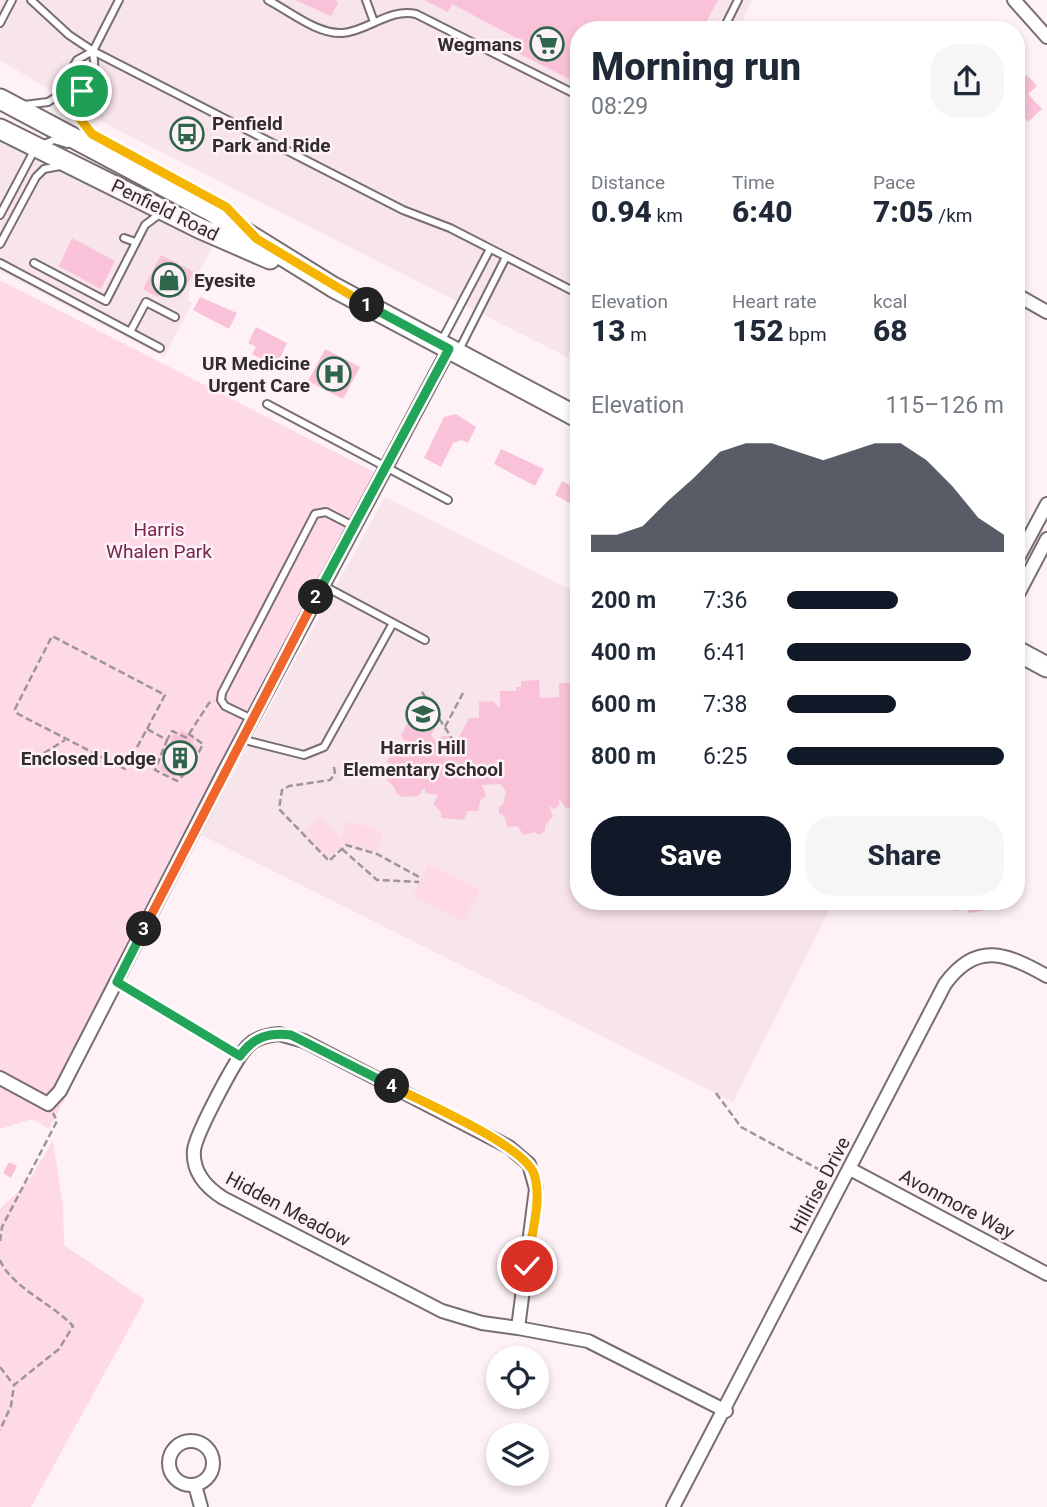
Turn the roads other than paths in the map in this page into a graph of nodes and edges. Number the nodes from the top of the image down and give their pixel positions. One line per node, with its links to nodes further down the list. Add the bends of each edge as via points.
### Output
1 (12, 0): 10 (lane)
2 (31, 0): 12 (lane)
3 (119, 0): 12 (lane)
4 (268, 0): 9 (lane, via 334,32 346,33)
5 (366, 0): 9 (lane)
6 (738, 0): 8 (lane)
7 (1014, 0): 11 (street)
8 (728, 21)
9 (374, 22): 13 (lane, via 407,12 416,14)
10 (0, 23)
11 (1047, 37)
12 (93, 51): 14 (lane, via 77,60 56,97 48,102); 22 (lane, via 94,66 77,103 77,115 85,129 226,207); 25 (lane, via 403,210)
13 (570, 91)
14 (8, 102): 18 (main road, Penfield Road)
15 (0, 129): 16 (main road, Penfield Road)
16 (36, 147): 17 (main road, Penfield Road); 18 (lane, via 54,140 64,143 138,180); 20 (lane)
17 (75, 166): 19 (main road, Penfield Road); 24 (lane, via 53,166 38,174)
18 (180, 194): 22 (main road, Penfield Road)
19 (164, 211): 23 (lane, via 145,225); 29 (main road, Penfield Road)
20 (0, 215)
21 (124, 238): 23 (lane)
22 (257, 239): 29 (main road, Penfield Road)
23 (135, 242): 28 (lane, via 106,301)
24 (0, 244)
25 (489, 248): 26 (lane); 36 (lane)
26 (506, 257): 30 (lane); 36 (lane)
27 (0, 263): 34 (lane)
28 (34, 263)
29 (333, 287): 36 (main road, Penfield Road)
30 (570, 289)
31 (1025, 300): 32 (street)
32 (1047, 312)
33 (175, 317): 34 (lane, via 146,302)
34 (130, 332): 35 (lane)
35 (160, 348)
36 (449, 349): 38 (main road, Penfield Road); 39 (street)
37 (267, 404): 39 (lane)
38 (570, 413)
39 (384, 468): 40 (lane); 42 (street)
40 (448, 500)
41 (1047, 504): 44 (street)
42 (353, 526): 46 (street); 51 (lane, via 326,512 315,514 221,700)
43 (1047, 539): 45 (street)
44 (1025, 545)
45 (1025, 582)
46 (322, 585): 47 (lane); 51 (street)
47 (393, 623): 48 (lane); 52 (lane, via 324,747 304,755)
48 (425, 640)
49 (1025, 655): 50 (main road)
50 (1047, 667)
51 (251, 719): 52 (street)
52 (241, 738): 54 (street, via 60,1091 48,1104)
53 (1047, 976): 55 (street, Hillrise Drive, via 997,955 973,958 961,965 938,996)
54 (0, 1078)
55 (850, 1169): 56 (street, Avonmore Way); 58 (street, Hillrise Drive)
56 (1047, 1274)
57 (518, 1328): 57 (street, Hidden Meadow, via 536,1189 534,1174 521,1155 291,1035 258,1039 240,1056 194,1149 197,1170 211,1190 442,1311 461,1319); 58 (street, Hidden Meadow, via 587,1341)
58 (726, 1410): 61 (street, Hillrise Drive)
59 (195, 1485): 60 (street)
60 (201, 1507)
61 (673, 1507)

